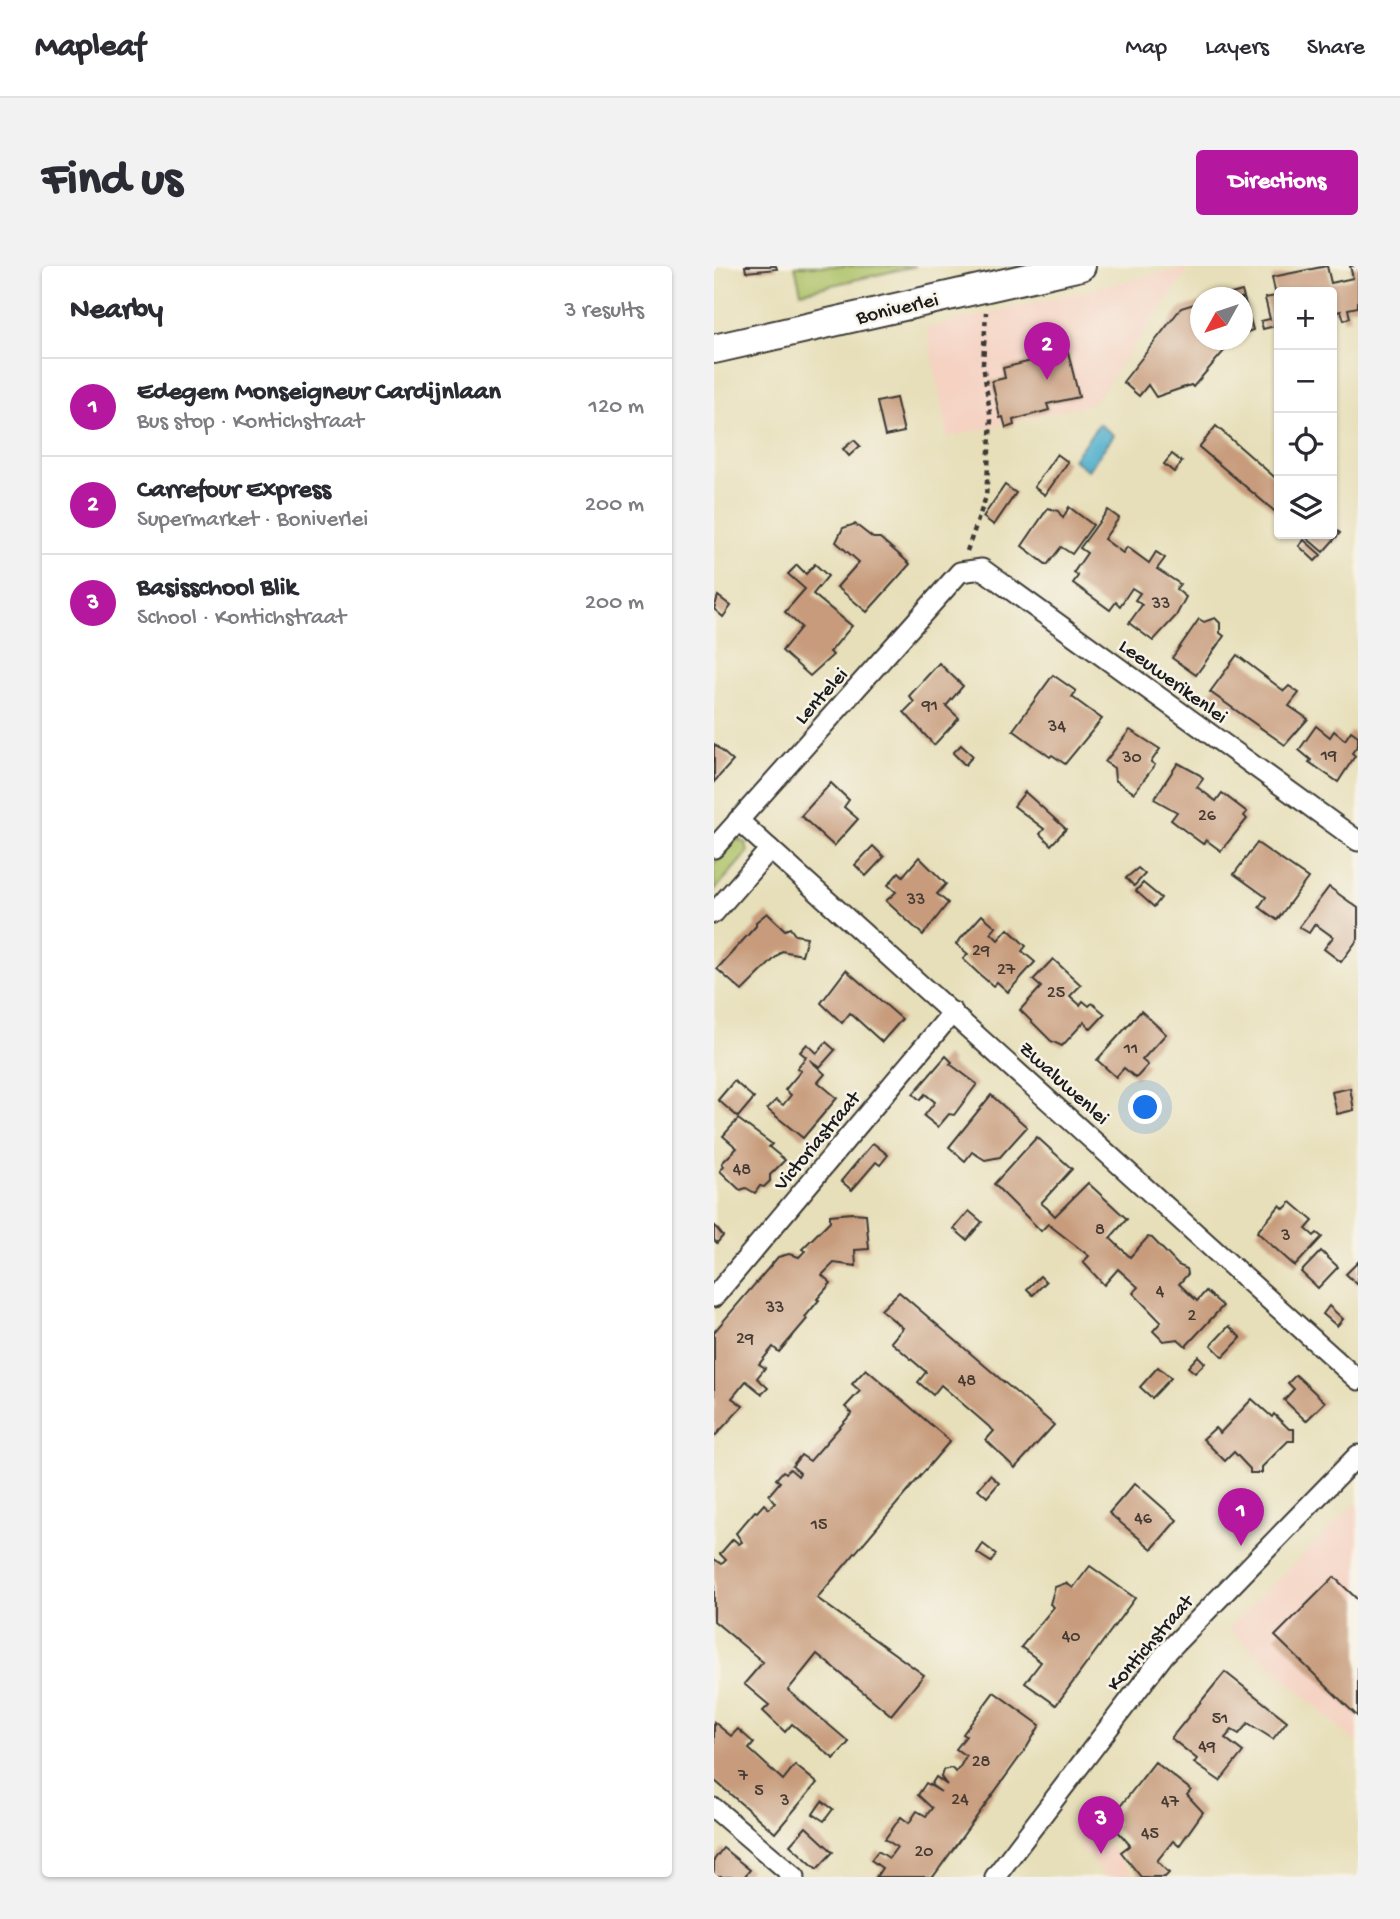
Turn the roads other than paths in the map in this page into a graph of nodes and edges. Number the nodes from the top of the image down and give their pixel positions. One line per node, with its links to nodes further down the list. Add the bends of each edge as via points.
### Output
1 (1080, 266): 2 (main road, Boniverlei)
2 (714, 349)
3 (960, 572): 4 (street, Lentelei); 5 (street, Leeuwerikenlei, via 982,569)
4 (738, 820): 6 (street, Lentelei); 7 (street, Zwaluwenlei)
5 (1358, 841)
6 (714, 848)
7 (770, 849): 8 (street); 9 (street, Zwaluwenlei)
8 (714, 913)
9 (953, 1012): 10 (street, Victoriastraat); 11 (street, Zwaluwenlei)
10 (714, 1297)
11 (1358, 1380)
12 (1358, 1455): 15 (street, Kontichstraat, via 1164,1655)
13 (714, 1808): 14 (street)
14 (795, 1877)
15 (995, 1877)

